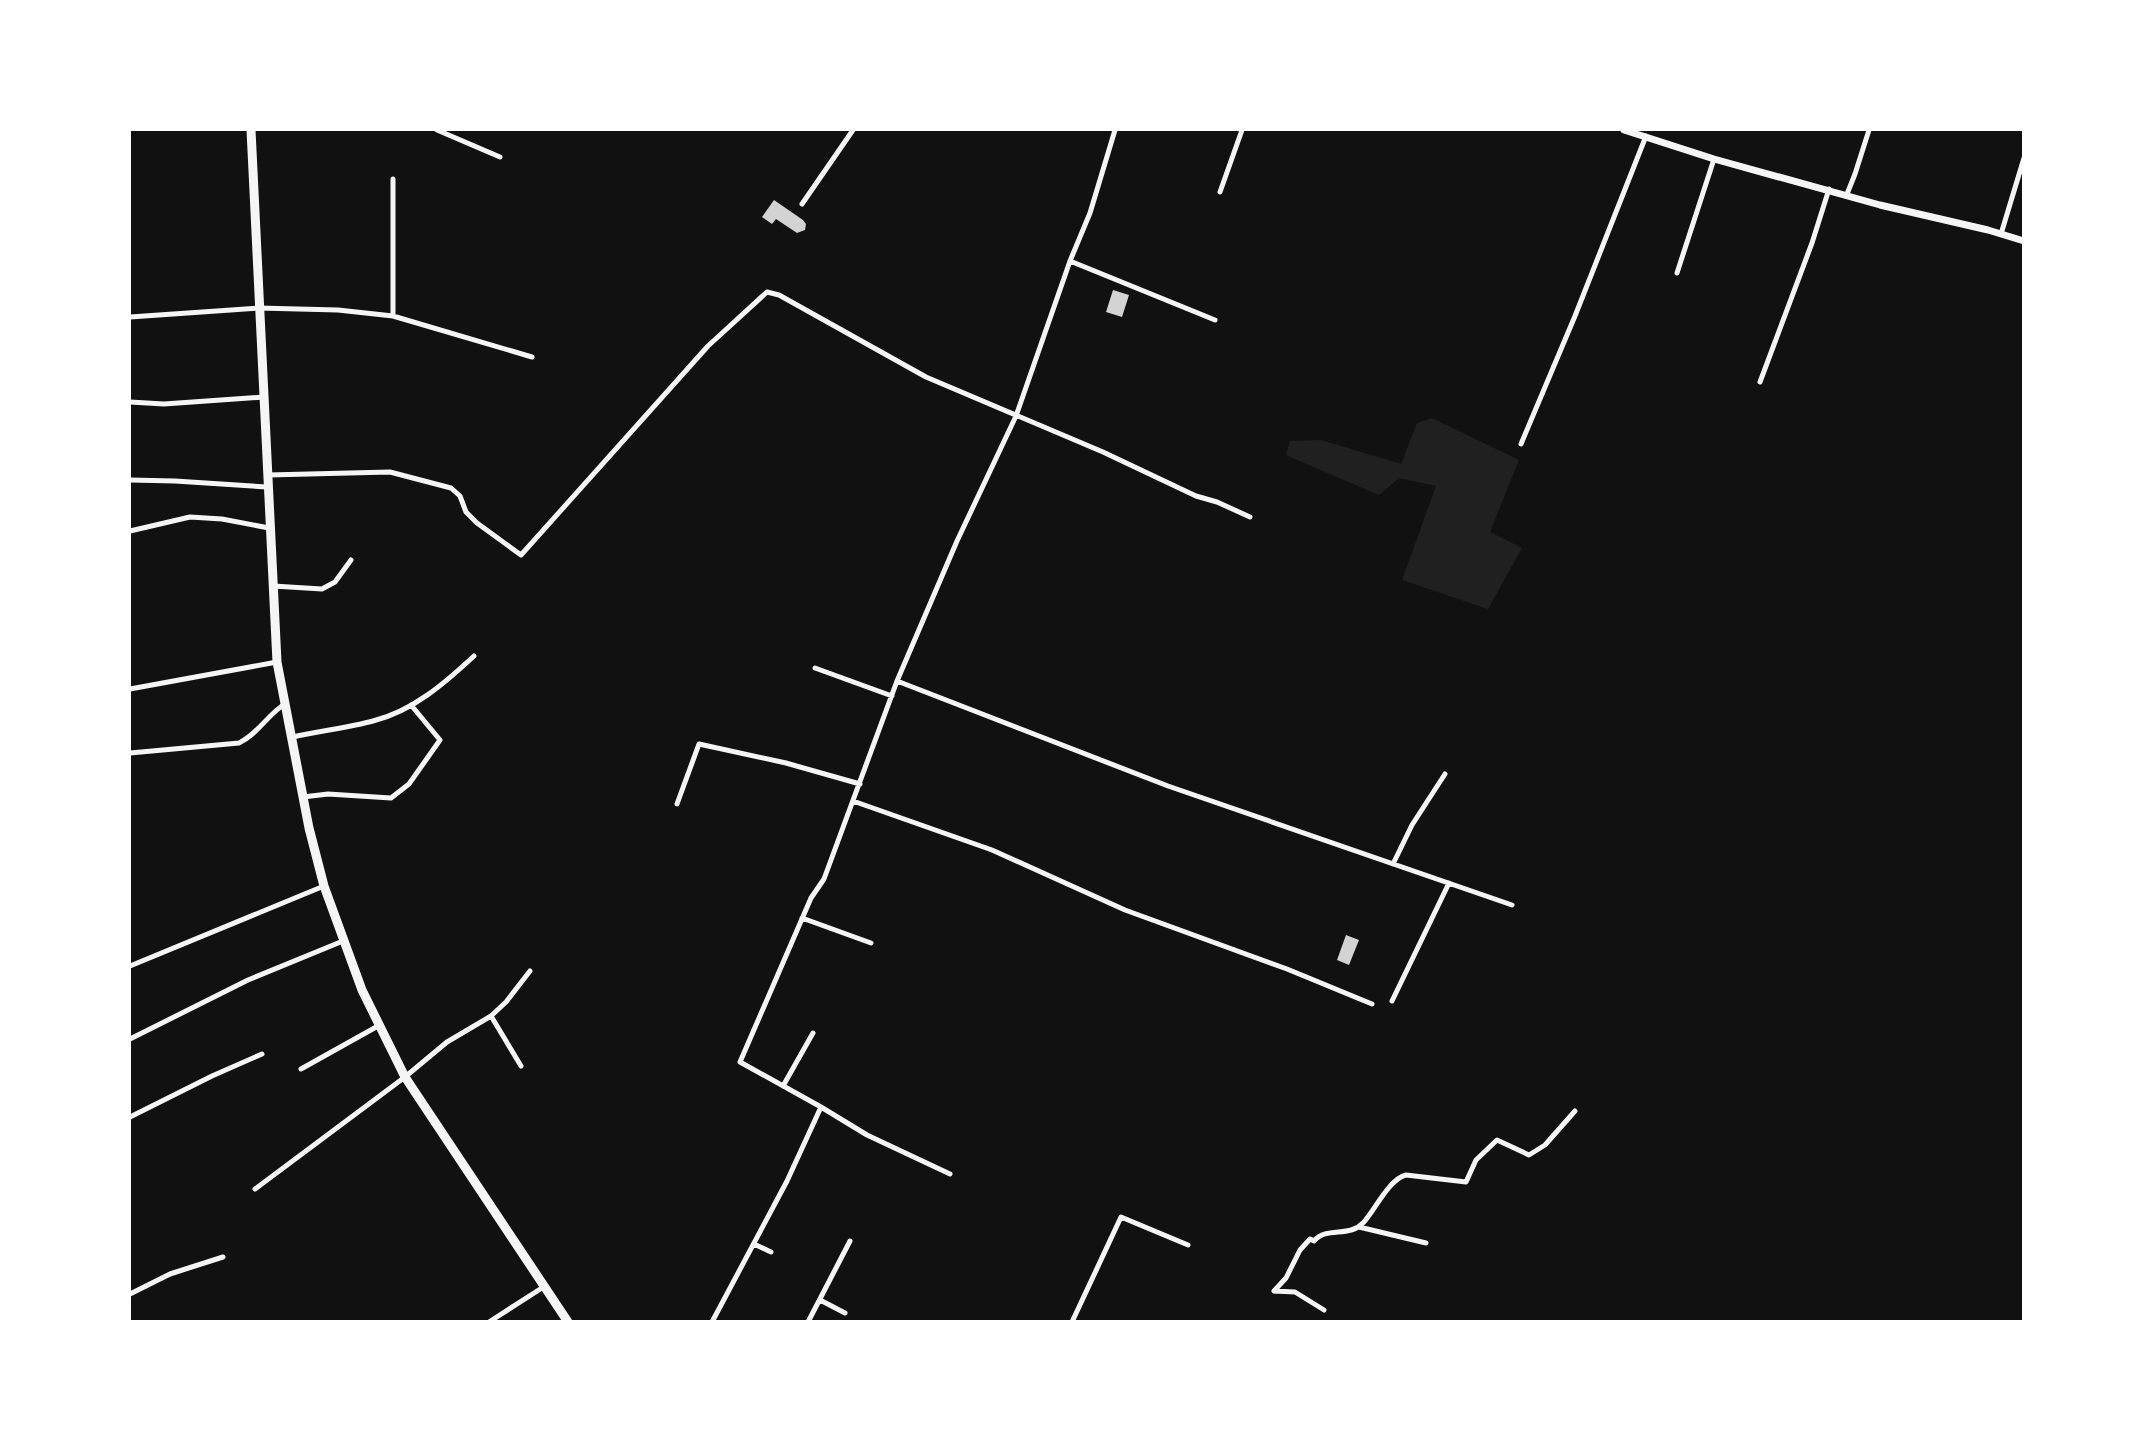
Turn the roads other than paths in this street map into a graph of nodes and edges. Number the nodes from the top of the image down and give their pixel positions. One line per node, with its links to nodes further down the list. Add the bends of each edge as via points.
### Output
1 (251, 130): 21 (highway)
2 (437, 130): 9 (street)
3 (853, 130): 16 (street)
4 (1115, 130): 19 (street)
5 (1242, 130): 14 (street)
6 (1624, 130): 8 (street)
7 (1868, 130): 15 (street)
8 (1646, 136): 11 (street); 30 (street)
9 (500, 158)
10 (2024, 158): 17 (street)
11 (1714, 159): 13 (street); 20 (street)
12 (393, 179): 22 (street)
13 (1829, 189): 15 (street); 26 (street)
14 (1220, 192)
15 (1847, 194): 17 (street)
16 (802, 204)
17 (2001, 234): 18 (street)
18 (2024, 241)
19 (1070, 261): 24 (street); 29 (street)
20 (1677, 272)
21 (258, 308): 22 (street); 23 (street); 27 (highway)
22 (393, 316): 25 (street)
23 (130, 317)
24 (1215, 320)
25 (531, 357)
26 (1760, 382)
27 (264, 397): 28 (street); 31 (highway)
28 (130, 402)
29 (1016, 416): 31 (street, via 926,377 767,292 709,346 521,555 477,523 451,488 390,472); 34 (street); 42 (street)
30 (1521, 444)
31 (268, 475): 33 (highway)
32 (130, 480): 33 (street)
33 (267, 487): 35 (highway)
34 (1250, 517)
35 (269, 528): 36 (street, via 190,517); 38 (highway)
36 (130, 531)
37 (351, 560): 38 (street, via 335,582 322,589)
38 (272, 586): 40 (highway)
39 (474, 656): 46 (street, via 445,684)
40 (277, 662): 43 (street); 45 (highway)
41 (815, 668): 44 (street)
42 (897, 681): 44 (street); 54 (street, via 1168,786)
43 (130, 689)
44 (892, 696): 50 (street)
45 (286, 703): 47 (highway); 48 (street, via 239,743)
46 (411, 705): 47 (street, via 376,720); 51 (street, via 440,740 408,784 391,798)
47 (293, 737): 51 (highway)
48 (130, 753)
49 (1445, 774): 54 (street)
50 (860, 784): 52 (street); 53 (street, via 699,744)
51 (303, 797): 56 (highway)
52 (853, 801): 58 (street, via 824,879); 64 (street, via 992,850 1125,910)
53 (677, 804)
54 (1393, 864): 55 (street)
55 (1449, 883): 57 (street); 63 (street)
56 (324, 886): 59 (highway); 61 (street)
57 (1512, 905)
58 (802, 918): 60 (street); 73 (street, via 740,1062)
59 (343, 941): 66 (highway); 68 (street, via 248,979)
60 (871, 943)
61 (130, 965)
62 (530, 971): 65 (street)
63 (1392, 1001)
64 (1372, 1004)
65 (491, 1016): 70 (street); 72 (street, via 447,1042)
66 (378, 1026): 71 (street); 72 (highway)
67 (813, 1033): 73 (street)
68 (130, 1039)
69 (262, 1054): 76 (street)
70 (521, 1066)
71 (301, 1069)
72 (405, 1077): 78 (street); 86 (highway)
73 (783, 1086): 74 (street)
74 (821, 1107): 77 (street, via 867,1135); 82 (street)
75 (1575, 1111): 79 (street, via 1530,1155 1497,1140 1476,1160 1466,1182 1400,1177)
76 (130, 1117)
77 (950, 1174)
78 (255, 1189)
79 (1359, 1227): 81 (street); 89 (street, via 1310,1239 1274,1291 1295,1292)
80 (850, 1241): 88 (street)
81 (1426, 1243)
82 (754, 1244): 84 (street); 93 (street)
83 (1188, 1245): 95 (street, via 1121,1217)
84 (771, 1252)
85 (223, 1256): 87 (street)
86 (545, 1286): 91 (street); 92 (highway)
87 (130, 1294)
88 (820, 1300): 90 (street); 94 (street)
89 (1324, 1310)
90 (845, 1313)
91 (489, 1321)
92 (568, 1321)
93 (712, 1321)
94 (808, 1321)
95 (1072, 1321)

